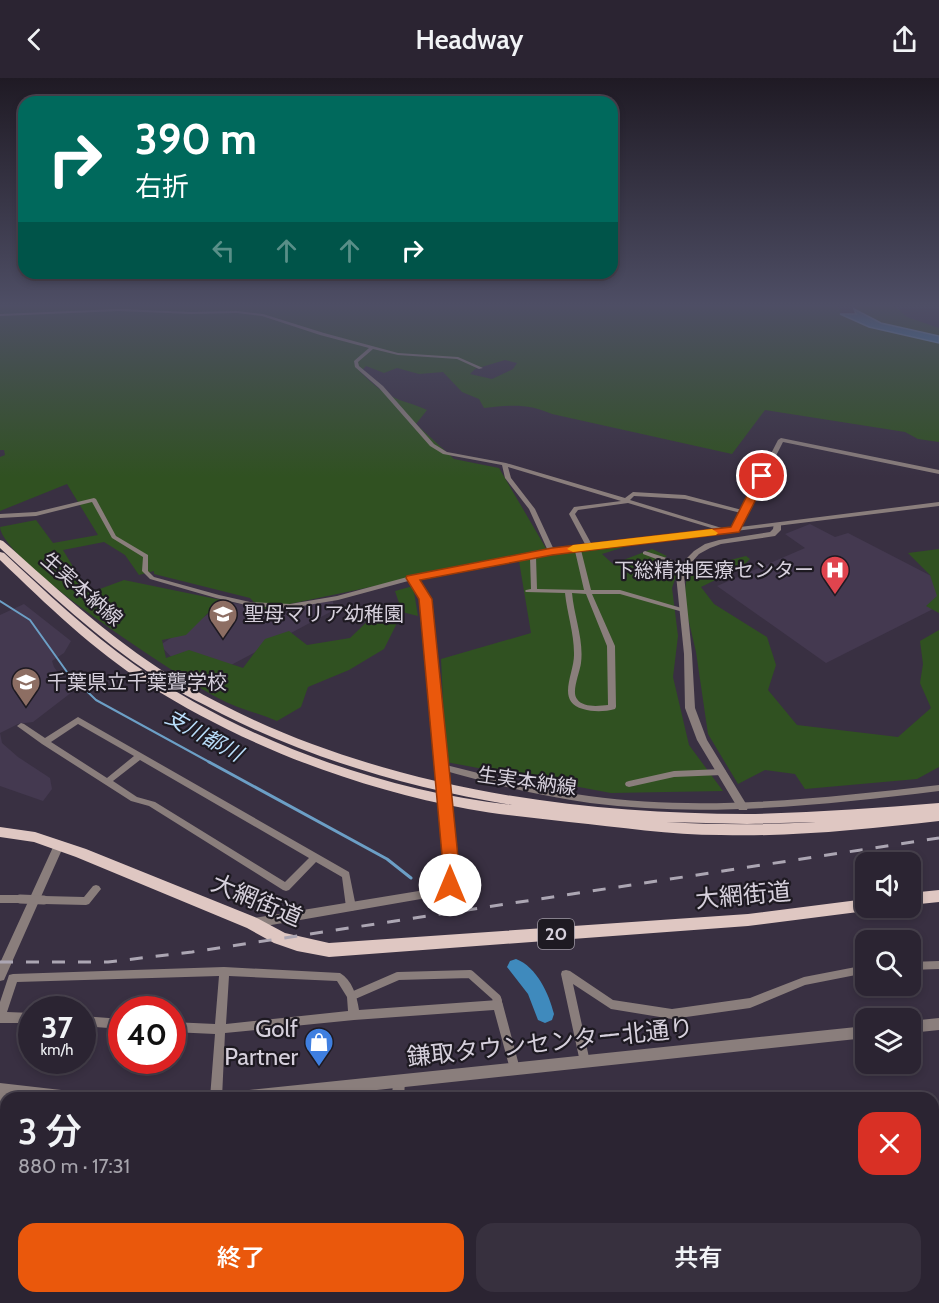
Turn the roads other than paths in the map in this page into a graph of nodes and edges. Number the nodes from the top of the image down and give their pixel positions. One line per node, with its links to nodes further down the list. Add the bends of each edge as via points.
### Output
1 (356, 363): 4 (street, via 432,445 454,455)
2 (470, 363): 3 (street)
3 (481, 368)
4 (504, 464): 6 (street); 16 (street, via 508,478 532,509)
5 (939, 472): 8 (street, via 781,440)
6 (626, 502): 8 (street, via 633,494 685,497); 12 (street); 14 (street, via 576,508 572,514)
7 (939, 504): 10 (street)
8 (744, 512): 11 (street)
9 (0, 516): 23 (street, via 36,514 94,500 114,537 146,556 145,571 152,578 250,604 311,603)
10 (777, 525): 11 (street); 21 (street, via 772,534 710,544)
11 (735, 530): 12 (street)
12 (726, 531): 14 (street)
13 (0, 543): 36 (main road, 生実本納線, via 121,648 181,688 273,735 393,776 519,801 691,819 840,817)
14 (590, 546): 15 (street)
15 (577, 548): 16 (street); 25 (street)
16 (552, 552): 19 (street)
17 (645, 553): 20 (street)
18 (0, 555): 37 (main road, 生実本納線, via 94,640 150,681 213,717 298,756 365,778 496,808 684,828 797,828)
19 (533, 555): 23 (street); 24 (street, via 531,591)
20 (663, 560): 21 (street); 22 (street)
21 (685, 564): 26 (street, via 680,583)
22 (647, 570)
23 (411, 578): 30 (street, via 426,599)
24 (568, 591): 25 (street); 25 (street, via 578,658 570,691 572,699 578,704 608,708 612,707 611,646)
25 (588, 591): 26 (street, via 620,592)
26 (683, 610): 31 (street, via 690,708 702,740)
27 (21, 726): 28 (street)
28 (45, 742): 29 (street, via 78,720); 32 (street)
29 (139, 756): 32 (street); 40 (street)
30 (442, 772): 35 (street, via 612,802); 46 (street, bridge, via 452,877 447,888)
31 (722, 772): 33 (street, via 674,774); 35 (street)
32 (107, 782): 40 (street, via 134,799 152,804 286,887)
33 (629, 784)
34 (939, 788): 35 (street)
35 (743, 807)
36 (939, 808)
37 (939, 816)
38 (2, 834): 39 (main road, 大網街道 / 20)
39 (59, 845): 47 (main road, 大網街道 / 20); 52 (street)
40 (315, 857): 46 (street, via 346,875)
41 (96, 889): 44 (street, bridge, via 86,901)
42 (939, 896): 43 (main road)
43 (921, 898)
44 (0, 899)
45 (855, 906): 47 (main road, 大網街道 / 20, via 748,920 351,950 297,944)
46 (351, 907): 47 (street)
47 (252, 923)
48 (939, 965): 49 (street)
49 (921, 966)
50 (224, 971): 53 (street, via 340,977); 56 (street, via 13,978); 61 (street)
51 (855, 971): 63 (street, via 804,981 750,1003 672,1014 611,1004 566,974)
52 (0, 976)
53 (352, 996): 54 (street, via 398,976 470,974 497,998); 55 (street)
54 (498, 1005): 55 (street); 64 (street)
55 (354, 1015): 61 (street)
56 (0, 1017): 57 (street)
57 (18, 1018)
58 (939, 1024): 59 (street)
59 (921, 1026)
60 (186, 1028): 61 (street)
61 (220, 1029): 68 (street)
62 (855, 1033): 63 (street, 鎌取タウンセンター北通り)
63 (585, 1062): 64 (street, 鎌取タウンセンター北通り)
64 (515, 1069): 65 (street, 鎌取タウンセンター北通り)
65 (399, 1081): 69 (street, 鎌取タウンセンター北通り); 70 (street)
66 (0, 1089): 67 (street)
67 (23, 1092)
68 (216, 1092)
69 (296, 1092)
70 (398, 1092)

